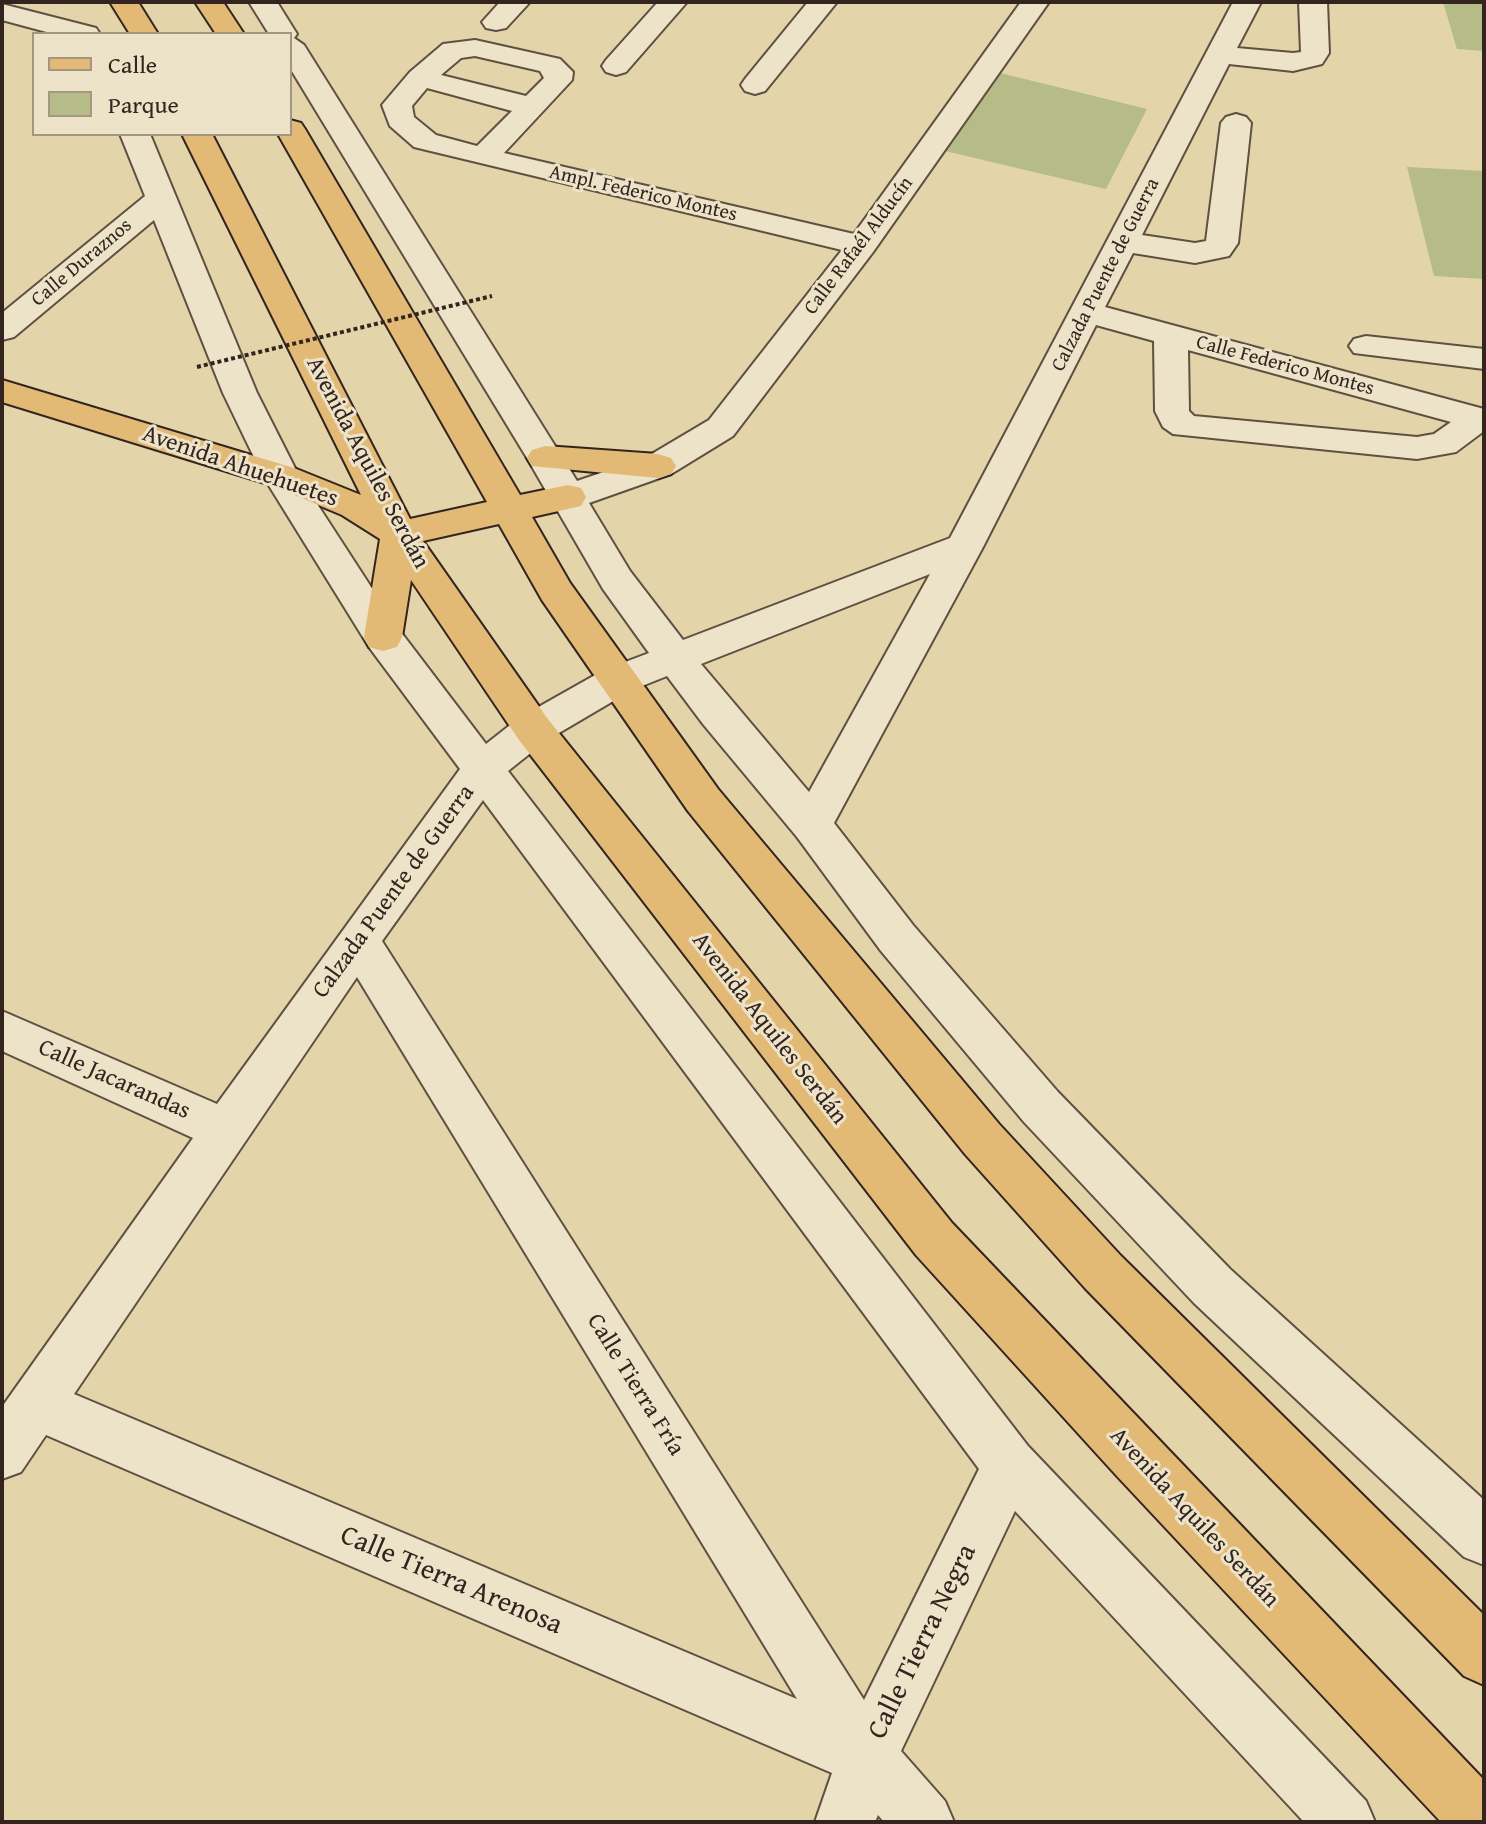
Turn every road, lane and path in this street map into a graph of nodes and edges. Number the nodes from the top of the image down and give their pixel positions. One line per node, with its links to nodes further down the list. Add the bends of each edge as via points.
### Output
1 (78, 2): 14 (street)
2 (124, 2): 15 (main road)
3 (209, 2): 16 (main road)
4 (263, 2): 17 (street)
5 (516, 2): 12 (street)
6 (673, 2): 20 (street)
7 (823, 2): 22 (street)
8 (1035, 2): 31 (street, Calle Rafaél Alducín)
9 (1247, 2): 19 (street, Calzada Puente de Guerra)
10 (1313, 2): 19 (street, via 1312,58 1293,62)
11 (2, 12): 13 (street)
12 (496, 22)
13 (81, 32)
14 (88, 32)
15 (143, 32)
16 (229, 32)
17 (282, 32)
18 (292, 48): 41 (street)
19 (1220, 55): 30 (street, Calzada Puente de Guerra)
20 (616, 66)
21 (420, 78): 23 (street); 23 (street, via 445,54 464,47 550,65 559,72 558,80); 28 (street, Ampl. Federico Montes, via 397,105 400,120 425,141)
22 (755, 85)
23 (532, 107): 28 (street)
24 (1236, 123): 30 (street, via 1218,249 1195,253)
25 (292, 132): 45 (main road)
26 (136, 136): 29 (street)
27 (198, 136): 46 (main road, Avenida Aquiles Serdán)
28 (483, 157): 31 (street, Ampl. Federico Montes)
29 (163, 197): 34 (street, Calle Duraznos); 43 (street, via 240,393)
30 (1123, 242): 33 (street, Calzada Puente de Guerra)
31 (862, 245): 42 (street, Calle Rafaél Alducín, via 721,428)
32 (492, 296): 38 (path, bridge)
33 (1087, 312): 35 (street, Calle Federico Montes); 47 (street, Calzada Puente de Guerra)
34 (2, 330)
35 (1171, 335): 40 (street, Calle Federico Montes); 40 (street, via 1172,411 1185,426 1417,448 1443,444)
36 (1366, 346): 37 (street)
37 (1484, 359)
38 (197, 367)
39 (2, 391): 43 (main road, Avenida Ahuehuetes)
40 (1479, 419)
41 (545, 458): 42 (main road); 44 (street)
42 (658, 466): 44 (street, Calle Rafaél Alducín)
43 (281, 476): 46 (main road, Avenida Ahuehuetes, via 355,506); 48 (street)
44 (568, 497): 45 (main road); 49 (street, via 616,580)
45 (510, 511): 46 (main road); 50 (main road, via 555,591)
46 (399, 534): 48 (main road); 51 (main road, Avenida Aquiles Serdán)
47 (964, 547): 49 (street, Calzada Puente de Guerra); 53 (street, Calzada Puente de Guerra)
48 (383, 637): 52 (street)
49 (673, 657): 50 (street, Calzada Puente de Guerra); 53 (street)
50 (618, 680): 51 (street, Calzada Puente de Guerra); 61 (main road, via 703,800 982,1139 1103,1272)
51 (533, 729): 52 (street, Calzada Puente de Guerra); 66 (main road, Avenida Aquiles Serdán, via 934,1239)
52 (484, 768): 54 (street, Calzada Puente de Guerra); 59 (street)
53 (812, 825): 60 (street, via 897,938 1041,1107 1212,1286)
54 (358, 940): 56 (street, Calzada Puente de Guerra); 62 (street, Calle Tierra Fría)
55 (2, 1030): 56 (street, Calle Jacarandas)
56 (225, 1130): 57 (street, Calzada Puente de Guerra)
57 (36, 1404): 58 (street, Calzada Puente de Guerra); 62 (street, Calle Tierra Arenosa)
58 (2, 1453)
59 (1009, 1465): 62 (street, Calle Tierra Negra); 65 (street)
60 (1484, 1537)
61 (1484, 1656)
62 (867, 1758): 63 (street, Calle Tierra Negra); 64 (street, Calle Tierra Fría)
63 (845, 1822)
64 (924, 1822)
65 (1345, 1822)
66 (1482, 1822)

